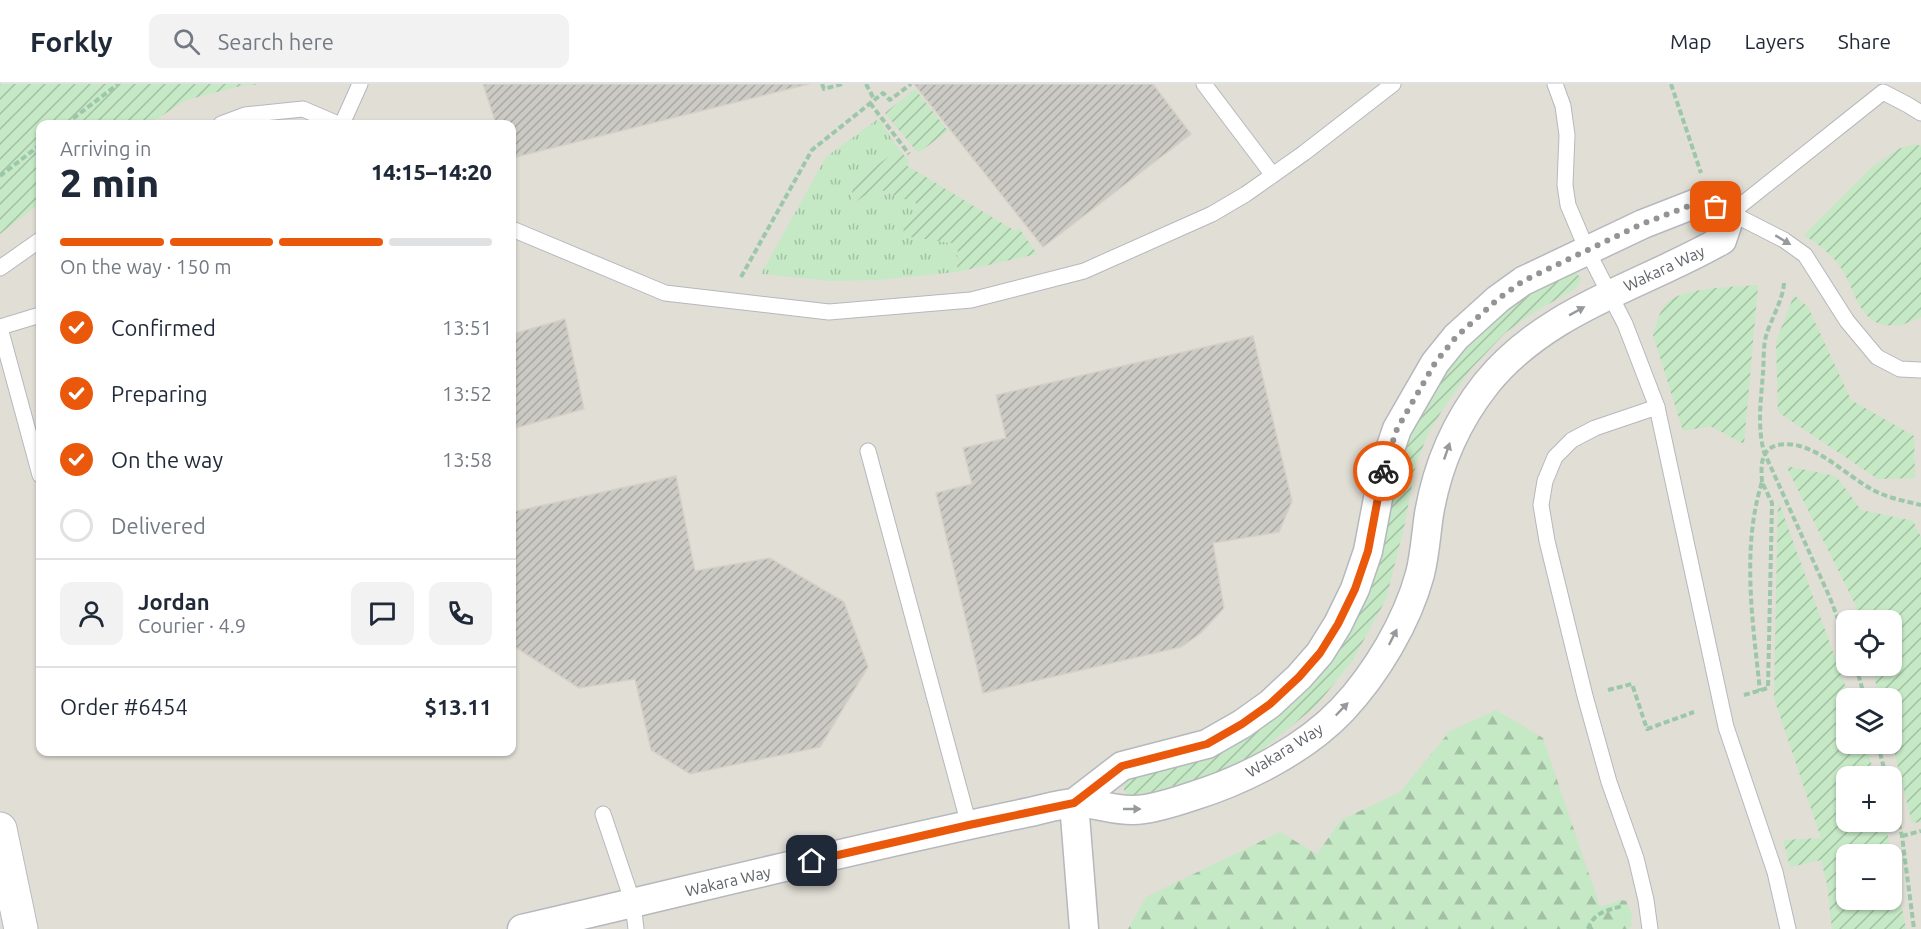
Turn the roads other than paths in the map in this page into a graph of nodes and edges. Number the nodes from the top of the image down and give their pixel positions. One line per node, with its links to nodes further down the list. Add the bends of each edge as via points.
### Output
1 (360, 84): 8 (lane)
2 (1393, 84): 9 (lane)
3 (1555, 84): 13 (lane, via 1563,106 1568,205)
4 (1212, 87): 9 (lane)
5 (1921, 114): 10 (lane, via 1883,92)
6 (232, 120): 7 (lane, via 245,115 303,110)
7 (329, 120)
8 (342, 120)
9 (1272, 174): 11 (lane, via 1212,214 1084,271 971,300 829,312 665,293)
10 (1731, 213): 13 (street, Wakara Way, via 1702,201); 15 (street, Wakara Way, via 1722,240); 18 (lane, one-way to 18, via 1805,255 1847,321 1877,357 1900,369)
11 (516, 231)
12 (36, 243): 14 (lane)
13 (1587, 250): 15 (lane); 22 (street, Wakara Way, via 1523,281 1498,299 1456,337 1435,363 1394,438 1384,467 1368,551 1355,589 1320,653 1299,677 1270,704 1207,744 1122,766)
14 (0, 268)
15 (1610, 293): 19 (lane); 22 (street, Wakara Way, one-way to 15, via 1136,811 1191,797 1276,759 1339,714 1363,687 1407,611 1420,576 1429,513 1442,465 1470,406 1488,382 1536,336)
16 (36, 316): 17 (lane)
17 (0, 328): 21 (lane)
18 (1921, 370)
19 (1656, 407): 30 (lane, via 1572,440 1555,457 1541,505 1585,696 1636,858); 31 (lane, via 1725,727 1775,872)
20 (868, 451): 24 (lane)
21 (36, 460)
22 (1074, 803): 24 (street, Wakara Way); 29 (street)
23 (603, 814): 26 (lane)
24 (969, 825): 26 (street, Wakara Way)
25 (0, 829): 27 (street)
26 (635, 916): 28 (street, Wakara Way)
27 (21, 929)
28 (522, 929)
29 (1084, 929)
30 (1650, 929)
31 (1788, 929)

